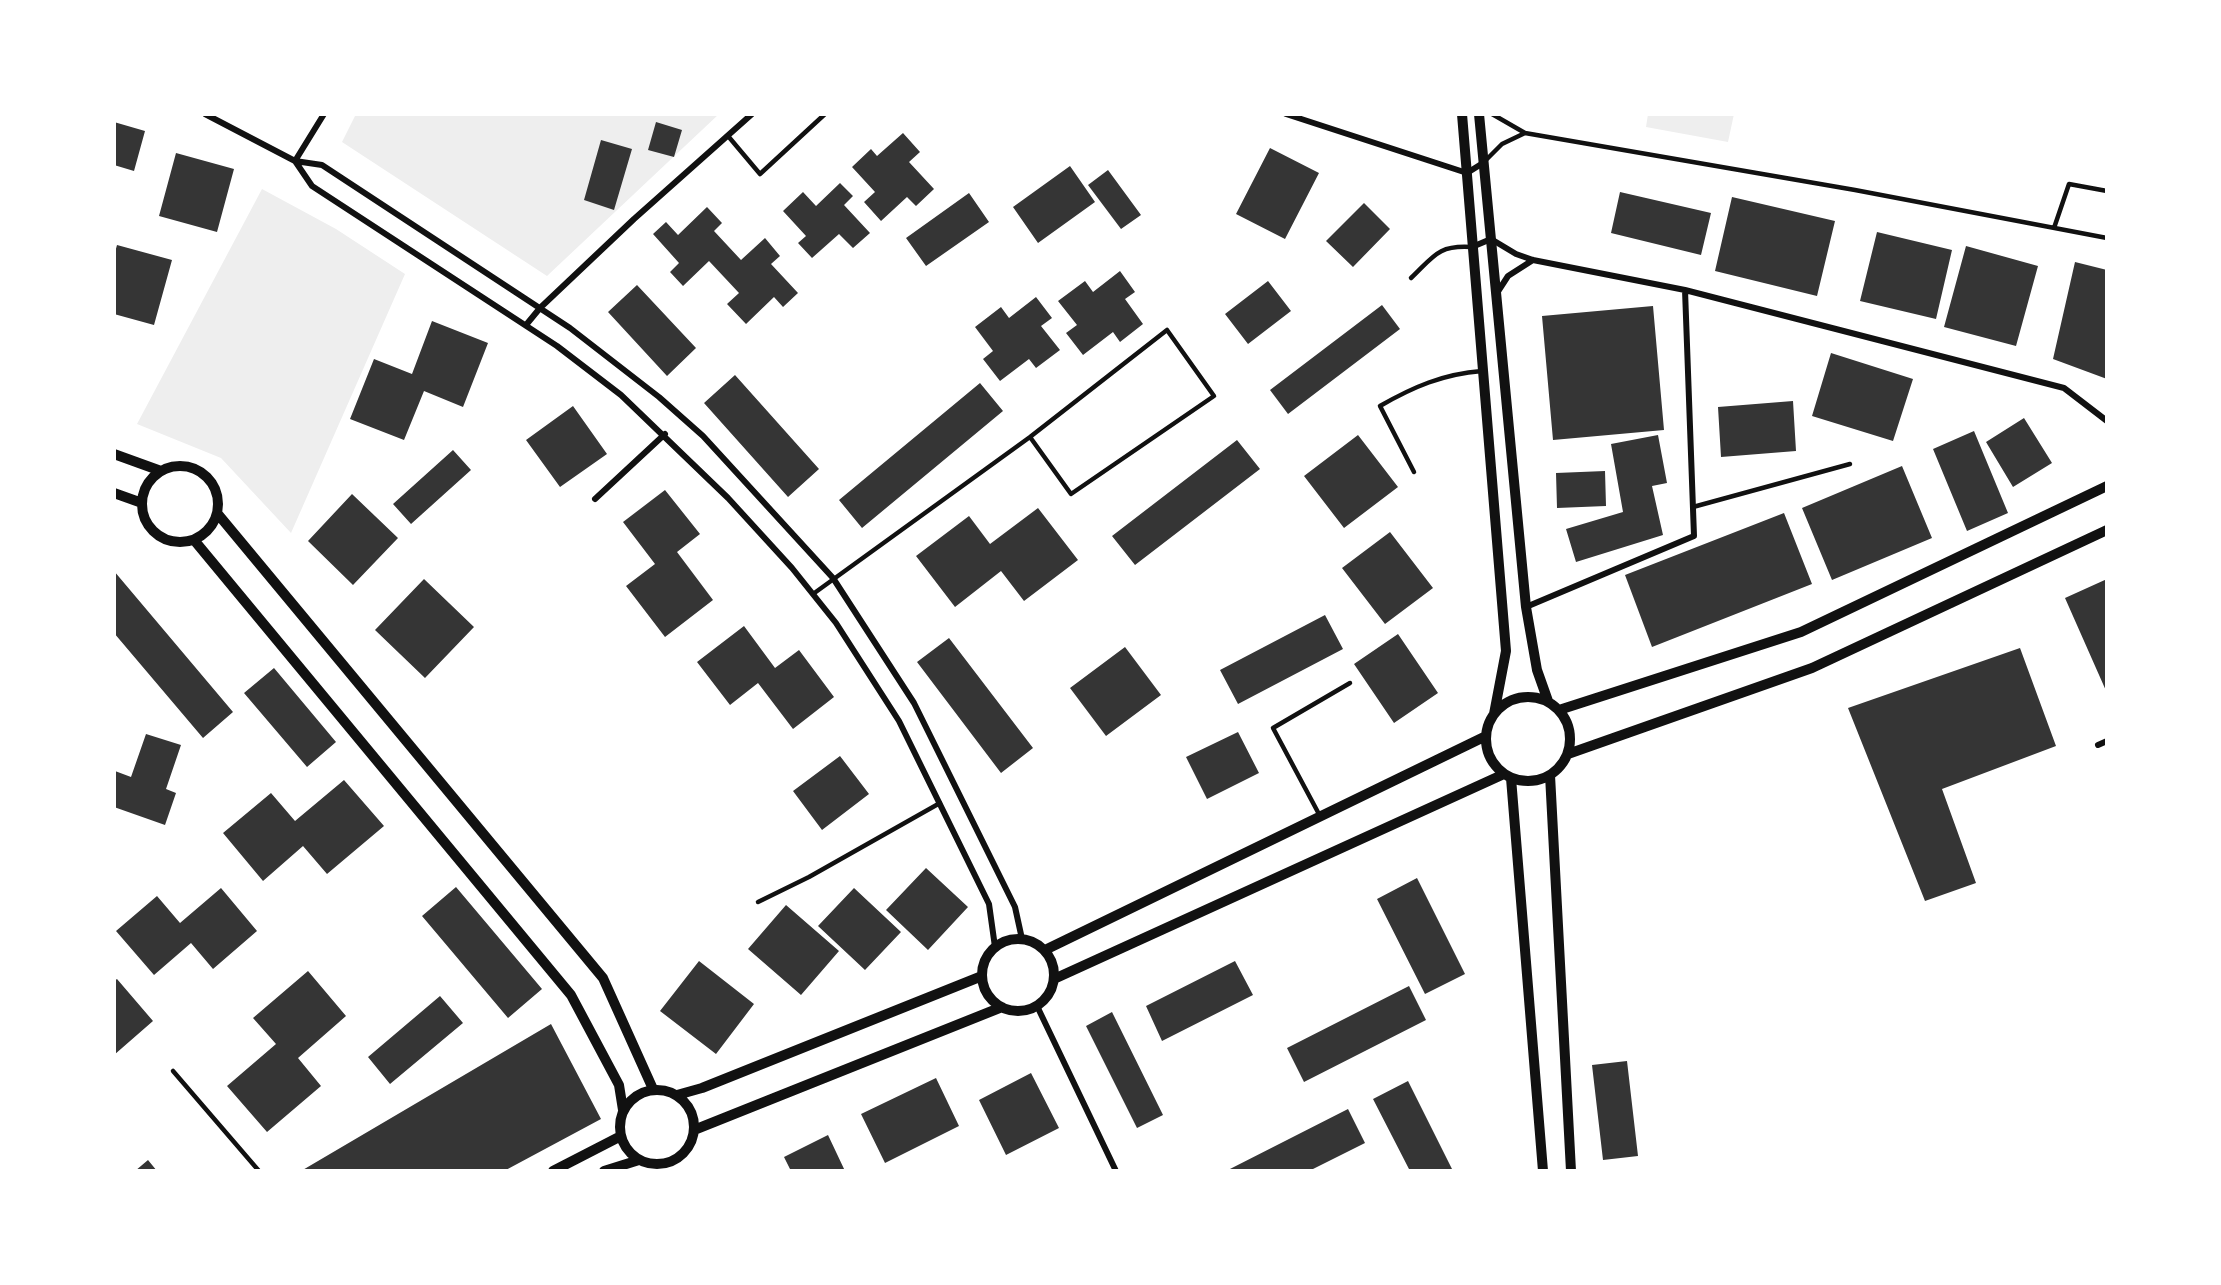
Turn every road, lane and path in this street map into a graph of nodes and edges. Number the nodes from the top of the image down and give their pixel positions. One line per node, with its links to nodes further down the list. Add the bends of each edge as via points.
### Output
1 (205, 114): 11 (street)
2 (324, 114): 11 (street)
3 (752, 114): 10 (street)
4 (825, 114): 10 (lane, via 760,174)
5 (1286, 114): 13 (street)
6 (1462, 114): 13 (street)
7 (1479, 114): 12 (street)
8 (1492, 114): 9 (lane)
9 (1525, 133): 12 (lane, via 1502,144); 15 (lane)
10 (728, 136): 23 (street)
11 (295, 161): 23 (street, via 322,165); 24 (street, via 312,186)
12 (1483, 163): 13 (street); 17 (street)
13 (1467, 173): 18 (street)
14 (2107, 191): 15 (lane, via 2069,184)
15 (2054, 228): 16 (lane)
16 (2107, 238)
17 (1491, 239): 18 (street); 19 (street); 22 (street)
18 (1472, 247): 20 (lane, via 1442,249); 25 (street)
19 (1533, 260): 21 (street); 22 (street, via 1508,276)
20 (1411, 278)
21 (1685, 290): 26 (street, via 2064,388); 37 (street)
22 (1496, 295): 43 (street)
23 (540, 308): 24 (street); 41 (street, via 659,397 703,436)
24 (526, 326): 27 (street, via 621,395)
25 (1482, 371): 32 (lane, via 1434,379 1380,406); 47 (street, via 1506,651)
26 (2107, 421)
27 (665, 434): 35 (street); 42 (street)
28 (1030, 437): 28 (lane, via 1167,330 1214,396 1071,494); 41 (lane)
29 (114, 454): 31 (street)
30 (1850, 464): 37 (lane)
31 (161, 471): 36 (street, via 144,490); 38 (street, via 186,466 203,473 215,488)
32 (1414, 472)
33 (2107, 486): 46 (street, via 1801,632)
34 (114, 493): 36 (street)
35 (595, 499)
36 (142, 503): 40 (street, via 149,526 158,536 169,541)
37 (1693, 507): 43 (street, via 1694,536)
38 (217, 513): 40 (street, via 205,534); 65 (street, via 603,978)
39 (2107, 530): 51 (street, via 1812,668)
40 (194, 540): 67 (street, via 571,995 619,1085)
41 (833, 578): 42 (lane); 57 (street, via 914,703 1010,897)
42 (813, 594): 54 (street, via 899,721)
43 (1526, 607): 45 (street, via 1537,670)
44 (1350, 683): 55 (lane, via 1273,728)
45 (1548, 701): 46 (street); 47 (street, via 1526,696 1513,699)
46 (1559, 710): 51 (street, via 1569,728)
47 (1494, 714): 48 (street)
48 (1486, 736): 53 (street, via 1490,757); 55 (street)
49 (2107, 741): 50 (street)
50 (2098, 745)
51 (1568, 754): 52 (street)
52 (1550, 775): 53 (street, via 1524,781); 76 (street)
53 (1507, 776): 61 (street); 75 (street)
54 (940, 803): 56 (lane); 58 (street, via 989,904)
55 (1320, 817): 59 (street)
56 (758, 902)
57 (1022, 939): 58 (street); 59 (street)
58 (995, 947): 60 (street, via 985,960)
59 (1045, 950): 61 (street)
60 (982, 976): 63 (street, via 988,994); 66 (street)
61 (1054, 979): 62 (street, via 1045,999)
62 (1037, 1006): 63 (street, via 1019,1011); 74 (street)
63 (1002, 1007): 68 (street)
64 (173, 1071): 71 (lane)
65 (653, 1089): 66 (street); 67 (street, via 630,1100)
66 (677, 1095): 68 (street, via 691,1110)
67 (623, 1110): 69 (street)
68 (694, 1130): 70 (street, via 692,1141 679,1157 659,1164)
69 (621, 1136): 70 (street); 72 (street)
70 (639, 1160): 73 (street)
71 (259, 1171)
72 (554, 1171)
73 (604, 1171)
74 (1116, 1171)
75 (1543, 1171)
76 (1571, 1171)

